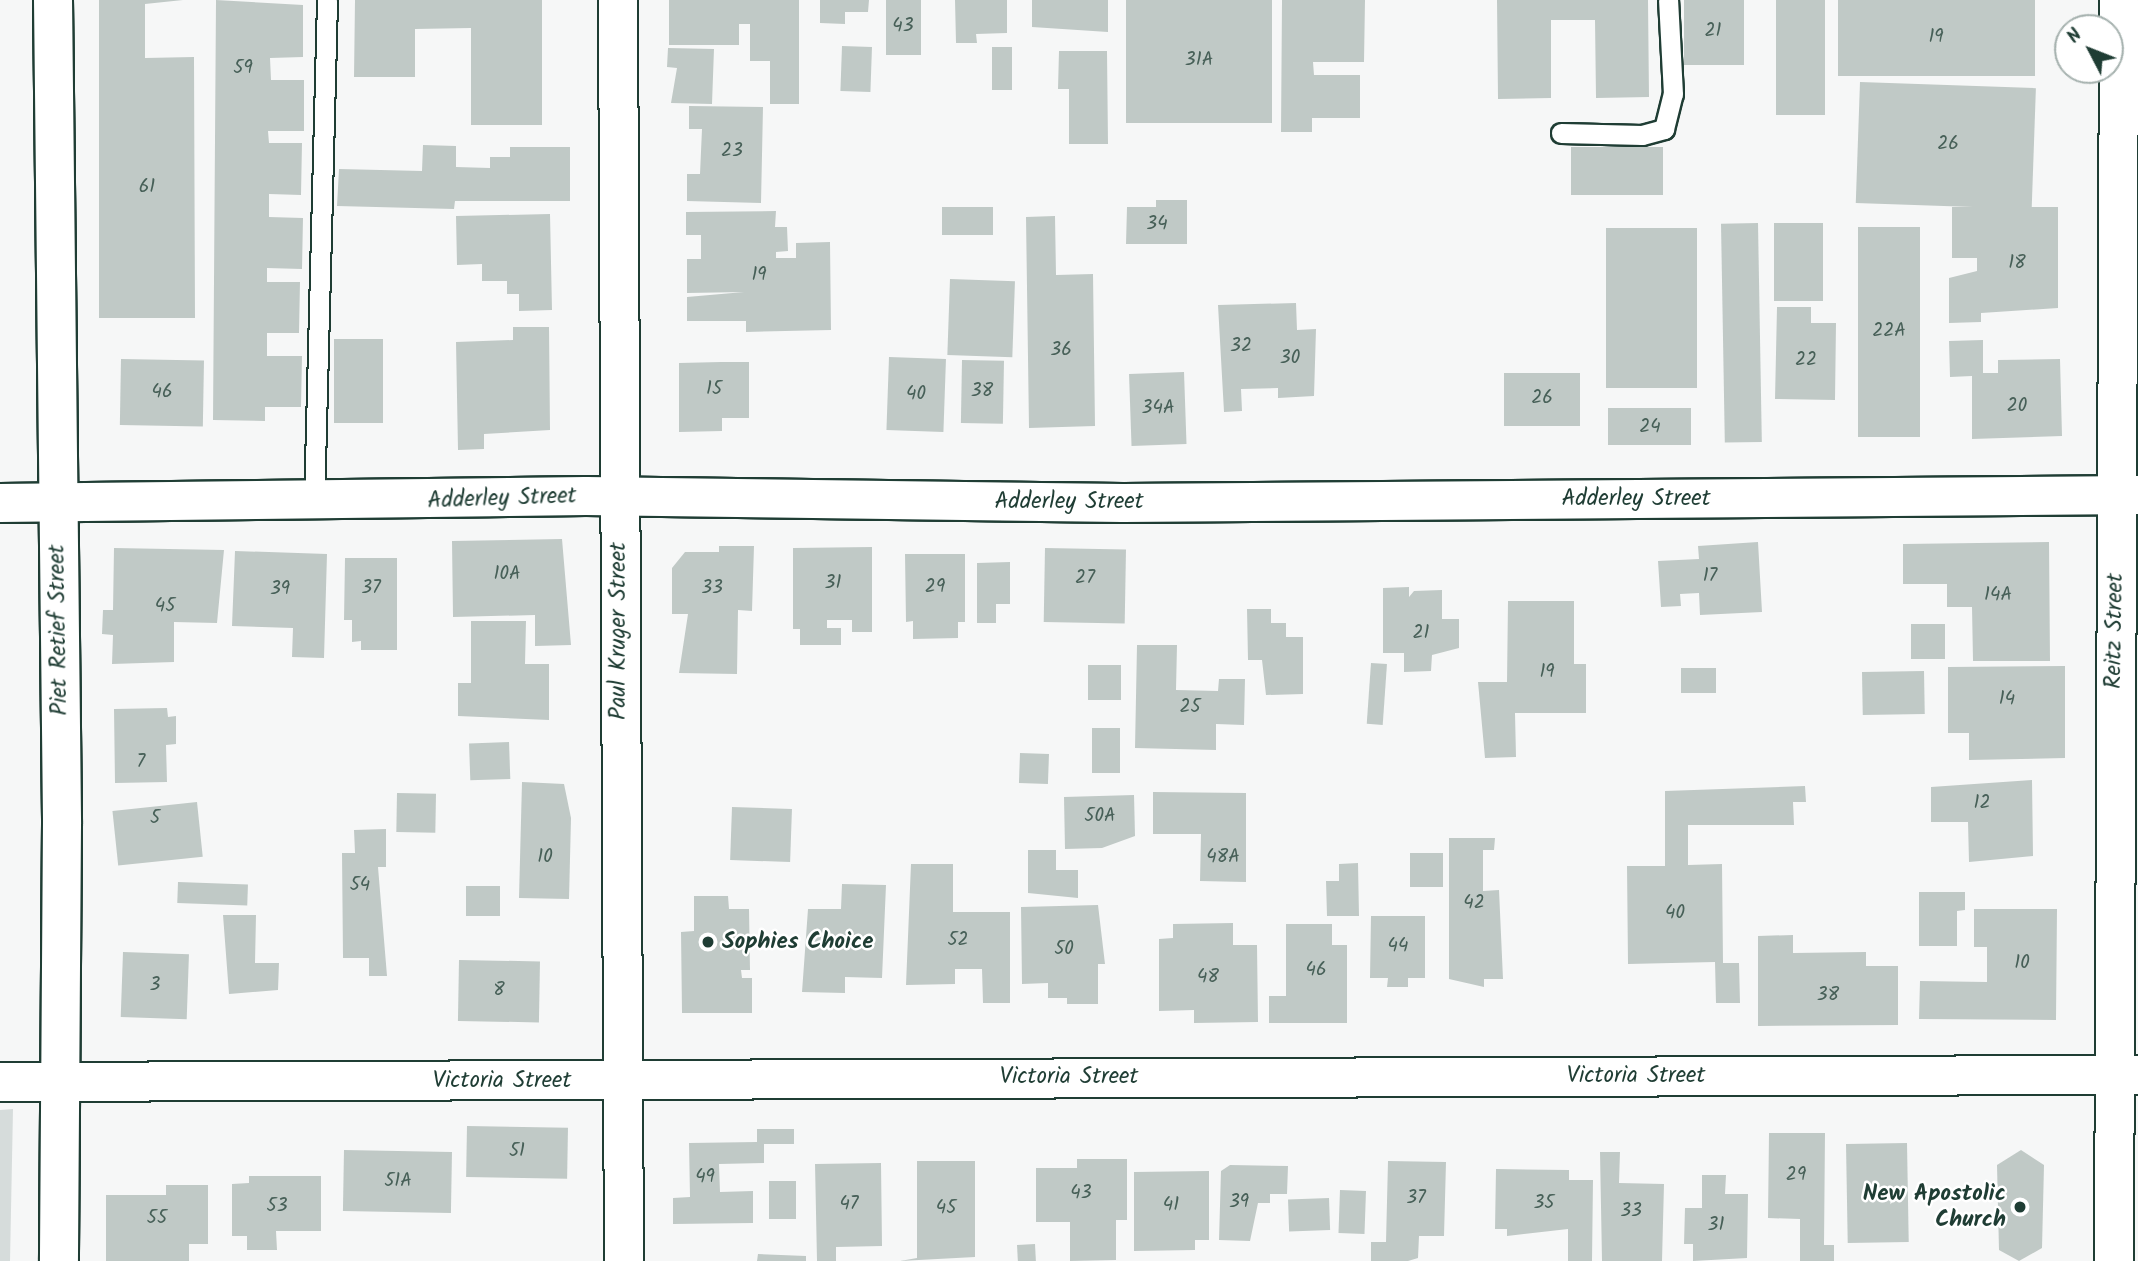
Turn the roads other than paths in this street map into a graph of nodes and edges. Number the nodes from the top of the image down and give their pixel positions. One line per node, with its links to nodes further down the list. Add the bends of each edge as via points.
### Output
1 (53, 0): 10 (street, Piet Retief Street)
2 (327, 0): 11 (lane)
3 (618, 0): 8 (street, Paul Kruger Street)
4 (1668, 0): 6 (lane, via 1673,94 1664,129 1642,135)
5 (2119, 0): 7 (street, Reitz Street)
6 (1561, 132)
7 (2127, 495): 8 (street, Adderley Street, via 1137,503); 12 (street, Reitz Street)
8 (618, 497): 11 (street, Adderley Street); 14 (street, Paul Kruger Street)
9 (0, 503): 10 (street, Adderley Street)
10 (57, 503): 11 (street, Adderley Street); 13 (street, Piet Retief Street)
11 (314, 504)
12 (2124, 1075): 14 (street, Victoria Street); 18 (street, Reitz Street)
13 (60, 1081): 14 (street, Victoria Street); 15 (street, Victoria Street); 16 (street, Piet Retief Street)
14 (622, 1081): 17 (street, Paul Kruger Street)
15 (0, 1082)
16 (59, 1261)
17 (624, 1261)
18 (2114, 1261)

